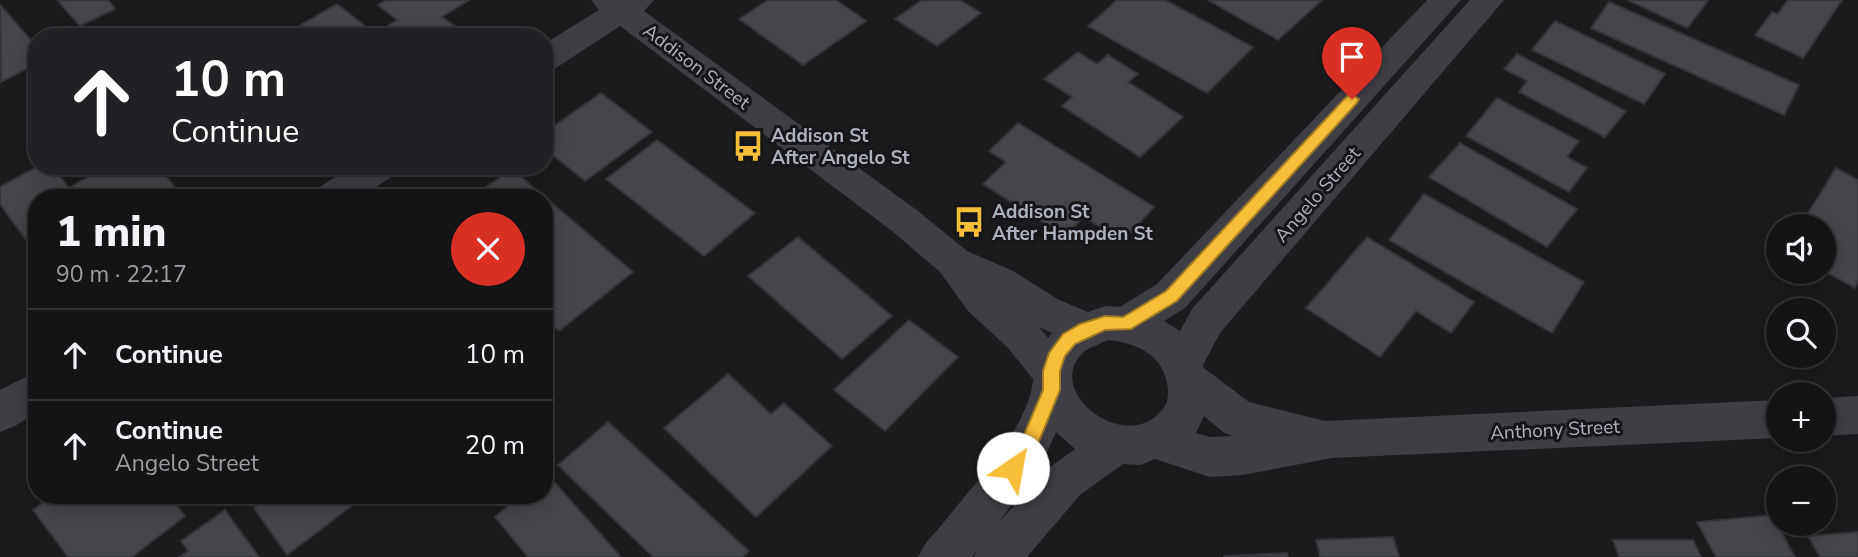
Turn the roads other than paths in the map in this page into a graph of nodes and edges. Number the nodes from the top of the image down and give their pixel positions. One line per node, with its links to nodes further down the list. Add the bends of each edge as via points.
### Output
1 (1445, 0): 8 (street, Angelo Street, via 1171,296)
2 (1488, 0): 10 (street, Angelo Street, via 1206,321)
3 (622, 3): 4 (street); 7 (street, Addison Street)
4 (553, 53)
5 (366, 175): 6 (street)
6 (345, 189)
7 (953, 261): 9 (street, Addison Street, via 999,282 1045,313); 11 (street, Addison Street, via 982,299 1022,336)
8 (1126, 324): 9 (street, via 1105,323); 10 (street, via 1159,337)
9 (1086, 329): 11 (street, via 1057,353)
10 (1186, 371): 17 (street, Anthony Street, via 1238,419); 18 (street, via 1189,398 1183,415 1172,430)
11 (1052, 380): 18 (street, via 1060,409 1074,426 1093,438); 19 (street, via 1027,450)
12 (28, 395): 13 (street)
13 (0, 412)
14 (1858, 415): 15 (street)
15 (1836, 416)
16 (1766, 420): 17 (street, Anthony Street)
17 (1332, 439): 18 (street, Anthony Street, via 1210,457)
18 (1135, 442): 20 (street, via 1065,481)
19 (941, 557)
20 (997, 557)

